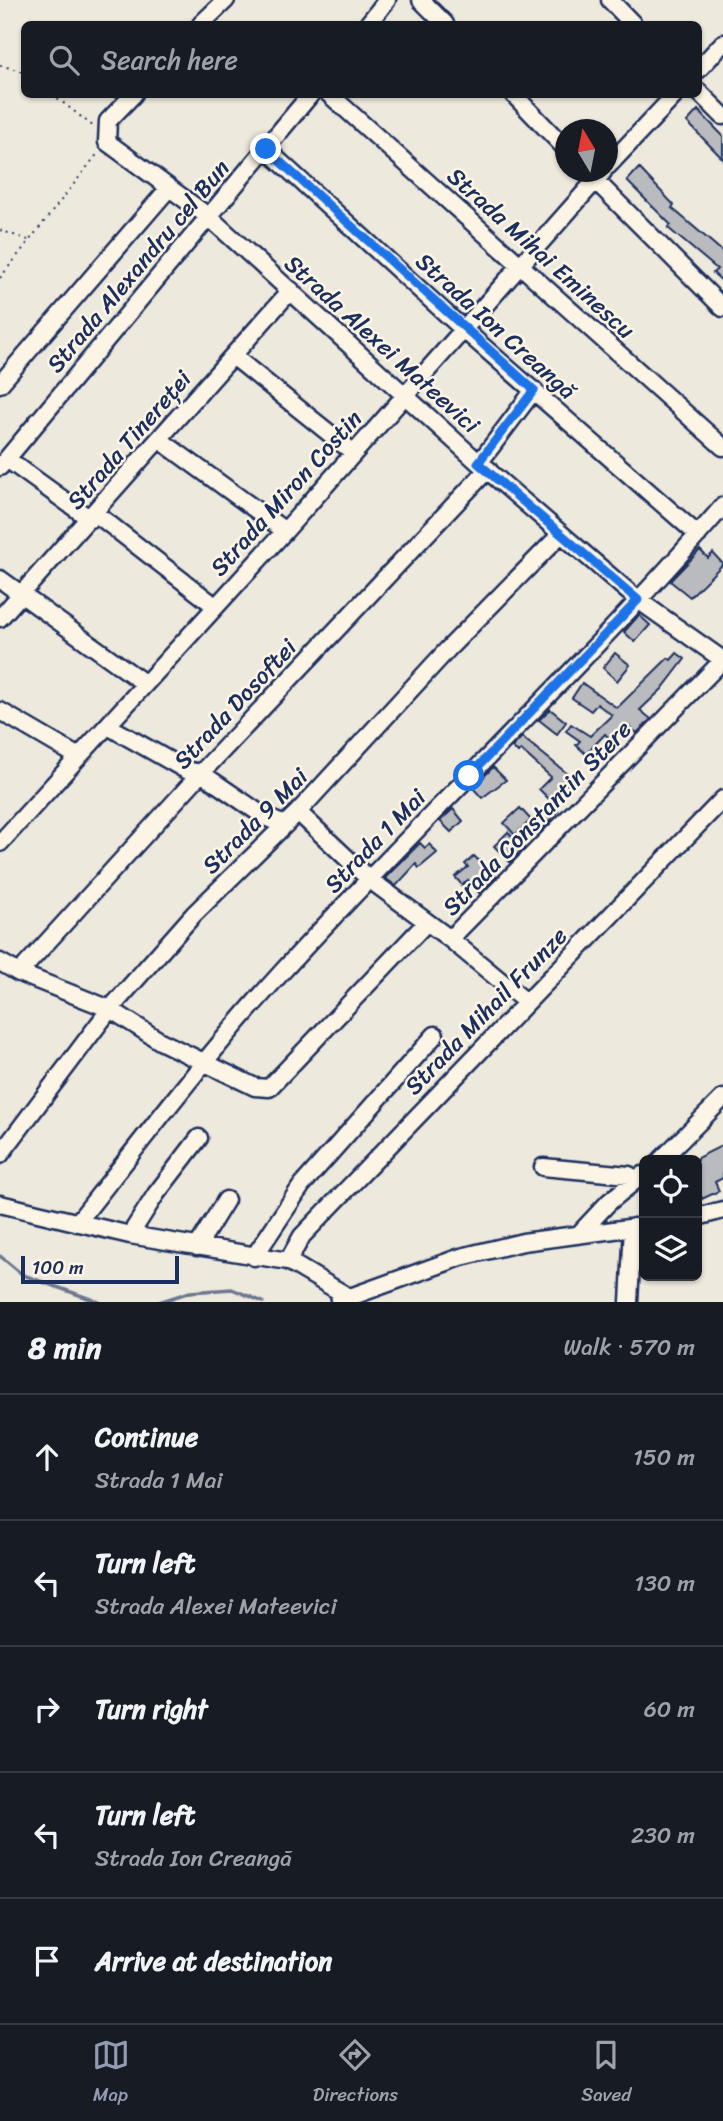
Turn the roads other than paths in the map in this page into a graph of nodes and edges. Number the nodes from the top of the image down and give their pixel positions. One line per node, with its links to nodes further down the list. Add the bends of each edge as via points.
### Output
1 (226, 0): 5 (street)
2 (387, 0): 6 (street)
3 (421, 0): 7 (street)
4 (610, 0): 8 (street)
5 (204, 21)
6 (370, 21)
7 (442, 21)
8 (631, 21)
9 (723, 43): 10 (street)
10 (702, 66)
11 (702, 95): 17 (street)
12 (130, 98): 23 (street, Strada Alexei Mateevici, via 108,121 107,138)
13 (308, 98): 19 (street, Strada Alexandru cel Bun)
14 (333, 98): 25 (street, Strada Mihai Eminescu)
15 (517, 98): 18 (street)
16 (672, 98): 20 (street)
17 (723, 116)
18 (555, 138)
19 (266, 149): 24 (street, Strada Alexandru cel Bun); 28 (street, Strada Ion Creangă)
20 (618, 155)
21 (589, 182): 25 (street, Strada Miron Costin)
22 (603, 182): 27 (street)
23 (169, 188): 24 (street, Strada Alexei Mateevici); 30 (street, Strada Alexandru cel Bun)
24 (208, 217): 26 (street, Strada Alexei Mateevici); 36 (street, Strada Alexandru cel Bun)
25 (521, 266): 28 (street, Strada Miron Costin); 34 (street, Strada Mihai Eminescu)
26 (291, 290): 29 (street, Strada Tinereței); 32 (street, Strada Alexei Mateevici)
27 (723, 308)
28 (463, 329): 31 (street, Strada Ion Creangă); 32 (street, Strada Miron Costin)
29 (233, 356): 33 (street, Strada Tinereței); 35 (street)
30 (0, 384)
31 (534, 390): 37 (street, Strada Dosoftei); 42 (street, Strada Ion Creangă)
32 (403, 395): 35 (street, Strada Miron Costin); 37 (street, Strada Alexei Mateevici)
33 (160, 440): 39 (street, Strada Tinereței); 40 (street)
34 (723, 447)
35 (354, 453): 40 (street, Strada Miron Costin)
36 (3, 463): 39 (street)
37 (483, 466): 41 (street, Strada Alexei Mateevici); 53 (street, Strada Dosoftei)
38 (723, 506): 42 (street, Strada 1 Mai)
39 (92, 516): 44 (street, Strada Tinereței); 46 (street)
40 (285, 531): 46 (street, Strada Miron Costin)
41 (561, 534): 45 (street, Strada Alexei Mateevici); 55 (street, Strada 9 Mai, via 447,649)
42 (698, 535): 45 (street, Strada 1 Mai)
43 (0, 579): 44 (street)
44 (22, 595): 47 (street, Strada Tinereței); 49 (street)
45 (638, 600): 48 (street, Strada Alexei Mateevici); 58 (street, Strada 1 Mai)
46 (215, 606): 49 (street, Strada Miron Costin)
47 (0, 618)
48 (723, 660): 60 (street, Strada Constantin Stere)
49 (144, 683): 51 (street, Strada Miron Costin)
50 (0, 710): 52 (street)
51 (107, 726): 52 (street, Strada Miron Costin); 53 (street, via 186,770)
52 (77, 756): 57 (street, Strada Miron Costin)
53 (201, 773): 56 (street, via 265,817); 62 (street, Strada Dosoftei)
54 (723, 799): 63 (street, Strada Mihail Frunze)
55 (298, 812): 56 (street, Strada 9 Mai); 58 (street)
56 (285, 825): 64 (street, Strada 9 Mai, via 194,914)
57 (2, 836)
58 (369, 879): 59 (street); 66 (street, Strada 1 Mai)
59 (427, 922): 60 (street, Strada Constantin Stere); 66 (street, Strada Constantin Stere, via 269,1088 255,1087)
60 (450, 939): 63 (street)
61 (0, 962): 62 (street, Strada Constantin Stere)
62 (19, 973): 64 (street, Strada Constantin Stere)
63 (526, 1002): 84 (street, Strada Mihail Frunze, via 302,1236)
64 (110, 1009): 66 (street, Strada Constantin Stere, via 160,1041); 70 (street, Strada 9 Mai)
65 (435, 1035): 83 (street, via 302,1185)
66 (205, 1060): 78 (street, Strada 1 Mai)
67 (723, 1098): 69 (street)
68 (199, 1138): 81 (street)
69 (666, 1155)
70 (0, 1156)
71 (543, 1167): 72 (street)
72 (639, 1177)
73 (639, 1178): 80 (street)
74 (226, 1200): 82 (street)
75 (0, 1204): 78 (street)
76 (723, 1210): 77 (street)
77 (702, 1216)
78 (77, 1223): 81 (street)
79 (639, 1227): 80 (street); 86 (street)
80 (580, 1233): 85 (street, via 461,1257)
81 (130, 1236): 82 (street)
82 (197, 1247): 83 (street)
83 (254, 1257): 84 (street)
84 (288, 1261): 85 (street)
85 (343, 1299)
86 (629, 1302)

